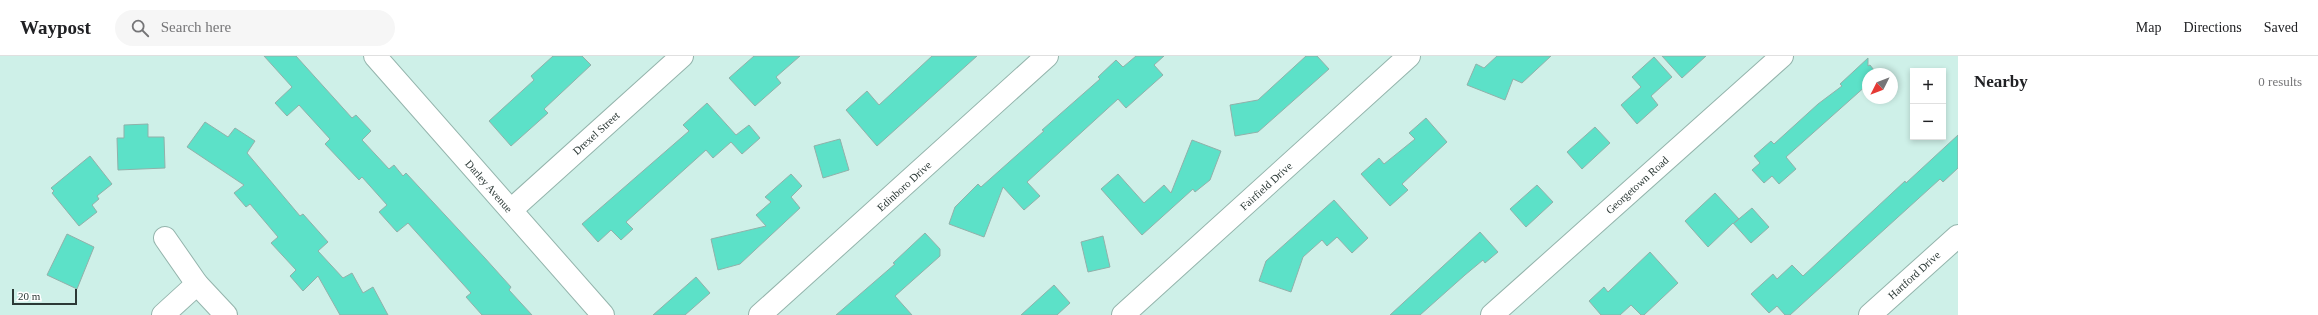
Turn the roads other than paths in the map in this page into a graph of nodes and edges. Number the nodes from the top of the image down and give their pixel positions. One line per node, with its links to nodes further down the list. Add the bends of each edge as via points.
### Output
1 (375, 56): 6 (street, Darley Avenue)
2 (682, 56): 6 (street, Drexel Street)
3 (1047, 56): 13 (street, Edinboro Drive)
4 (1409, 56): 14 (street, Fairfield Drive)
5 (1782, 56): 15 (street, Georgetown Road)
6 (510, 210): 12 (street, Darley Avenue)
7 (1958, 236): 16 (street, Hartford Drive)
8 (165, 238): 9 (street)
9 (197, 284): 10 (street); 11 (street)
10 (163, 315)
11 (226, 315)
12 (604, 315)
13 (760, 315)
14 (1123, 315)
15 (1492, 315)
16 (1870, 315)

